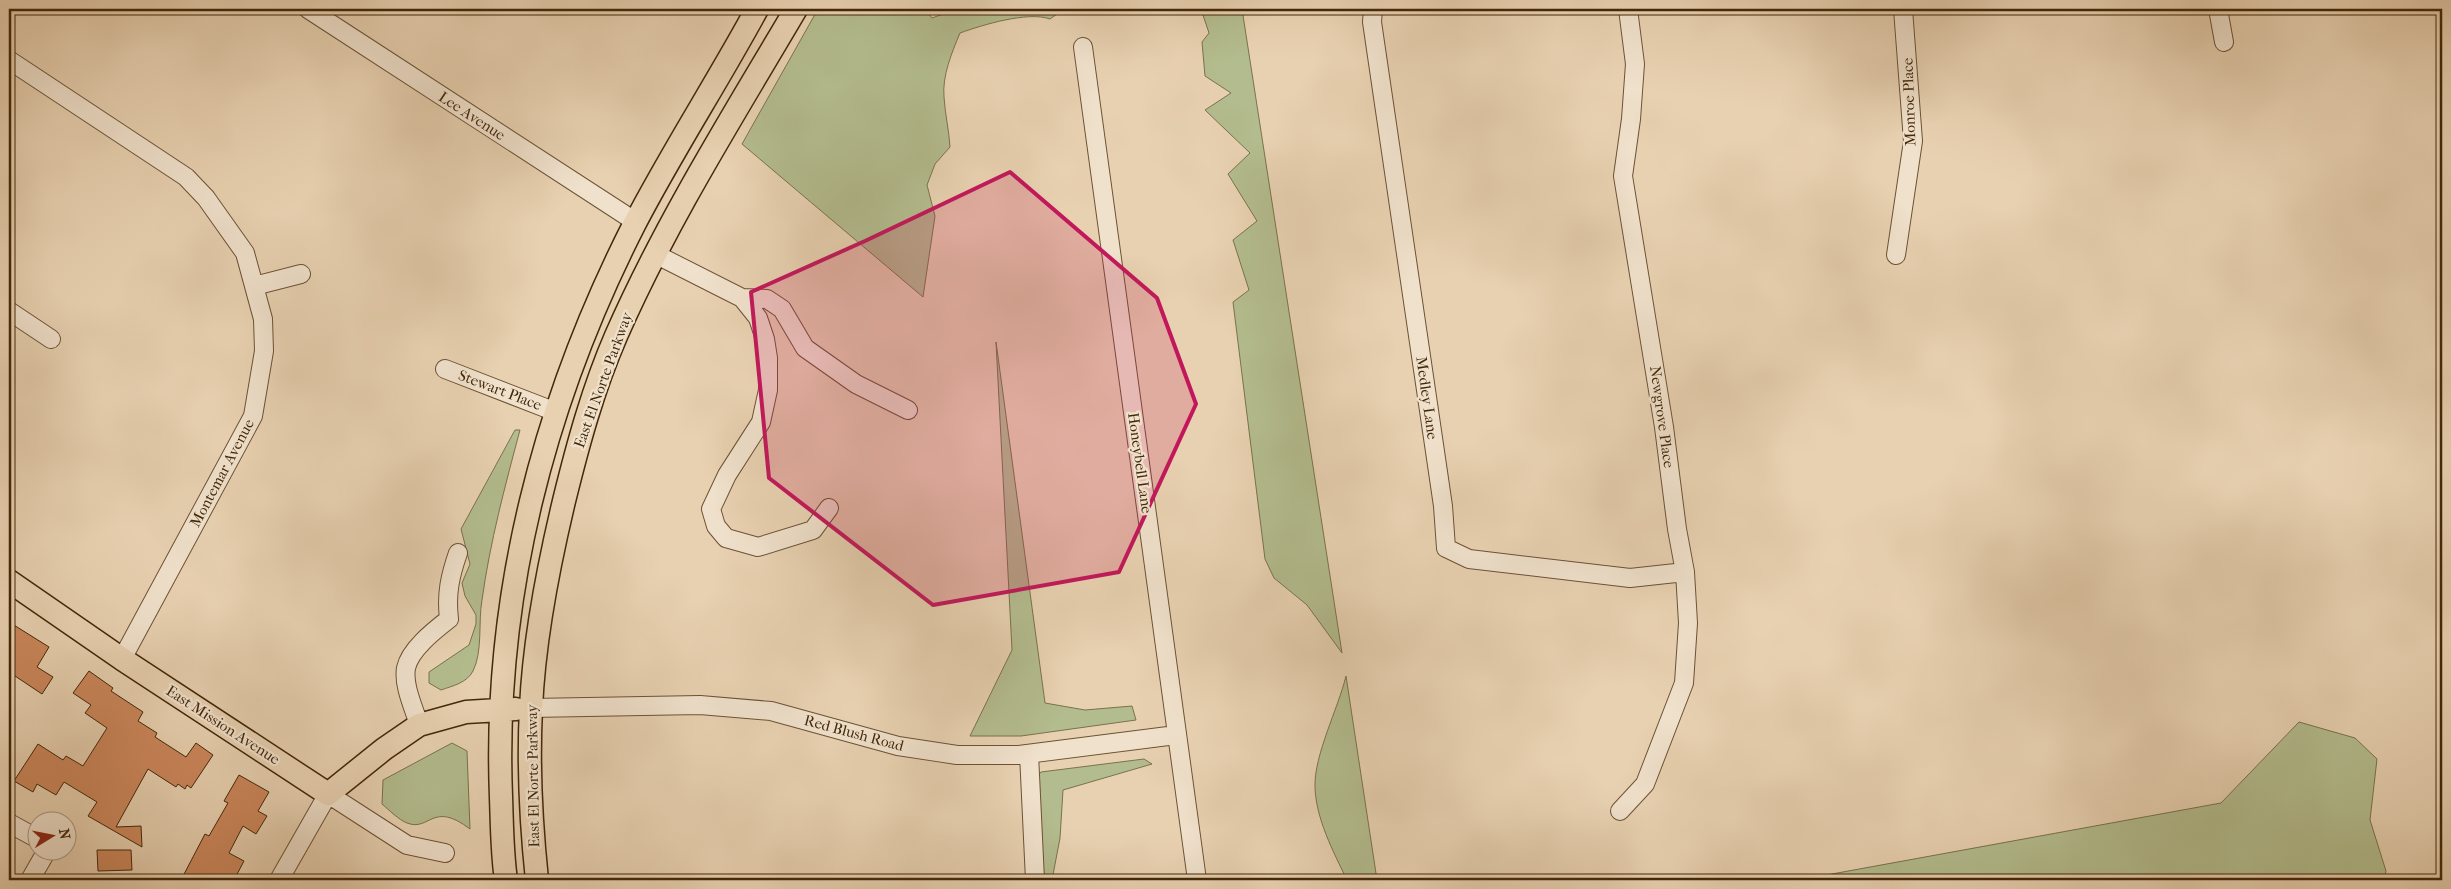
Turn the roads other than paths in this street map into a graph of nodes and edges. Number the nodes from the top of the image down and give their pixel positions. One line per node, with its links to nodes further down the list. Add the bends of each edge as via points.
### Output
1 (308, 9): 11 (street, Lee Avenue)
2 (757, 9): 11 (main road, East El Norte Parkway)
3 (796, 9): 12 (main road, East El Norte Parkway)
4 (1373, 9): 24 (street, Medley Lane, via 1372,22 1443,506 1446,548 1469,559 1630,578)
5 (1628, 9): 24 (street, Newgrove Place, via 1635,64 1623,176)
6 (1903, 9): 13 (street, Monroe Place, via 1913,141)
7 (2218, 9): 8 (street)
8 (2224, 42)
9 (1084, 47): 30 (street, Honeybell Lane)
10 (9, 60): 15 (street, Montemar Avenue, via 186,176 245,252)
11 (636, 222): 21 (main road, East El Norte Parkway, via 598,300)
12 (655, 254): 16 (street); 27 (main road, East El Norte Parkway, via 616,337 580,433 550,561)
13 (1896, 255)
14 (301, 274): 15 (street)
15 (254, 286): 26 (street, Montemar Avenue, via 263,319 264,351 253,416)
16 (742, 298): 20 (street, via 767,299 782,309 806,348 856,384); 22 (street, via 758,318 765,339 768,390 761,422 727,475 711,509 716,526 726,538 758,547 813,530)
17 (9, 312): 18 (street)
18 (51, 339)
19 (445, 369): 21 (street, Stewart Place)
20 (908, 410)
21 (556, 412): 28 (main road, East El Norte Parkway, via 519,551 504,646)
22 (829, 508)
23 (458, 553): 29 (street, via 448,580 449,620 427,636 406,668 407,687)
24 (1685, 572): 33 (street, Newgrove Place, via 1688,623 1684,683 1645,784)
25 (9, 581): 26 (main road, East Mission Avenue)
26 (122, 659): 32 (main road, East Mission Avenue)
27 (531, 708): 28 (main road); 31 (street, Red Blush Road, via 700,705 771,711 898,746 957,755); 41 (main road, East El Norte Parkway, via 531,802)
28 (501, 710): 29 (main road, via 466,712); 40 (main road, East El Norte Parkway)
29 (419, 725): 32 (main road)
30 (1176, 735): 31 (street, Red Blush Road); 43 (street, Honeybell Lane)
31 (1028, 754): 42 (street)
32 (328, 794): 36 (street, East Mission Avenue, via 406,844); 39 (street)
33 (1620, 811)
34 (9, 823): 35 (street)
35 (28, 833)
36 (445, 853)
37 (40, 862): 38 (street)
38 (30, 880)
39 (279, 880)
40 (506, 880)
41 (537, 880)
42 (1035, 880)
43 (1197, 880)

